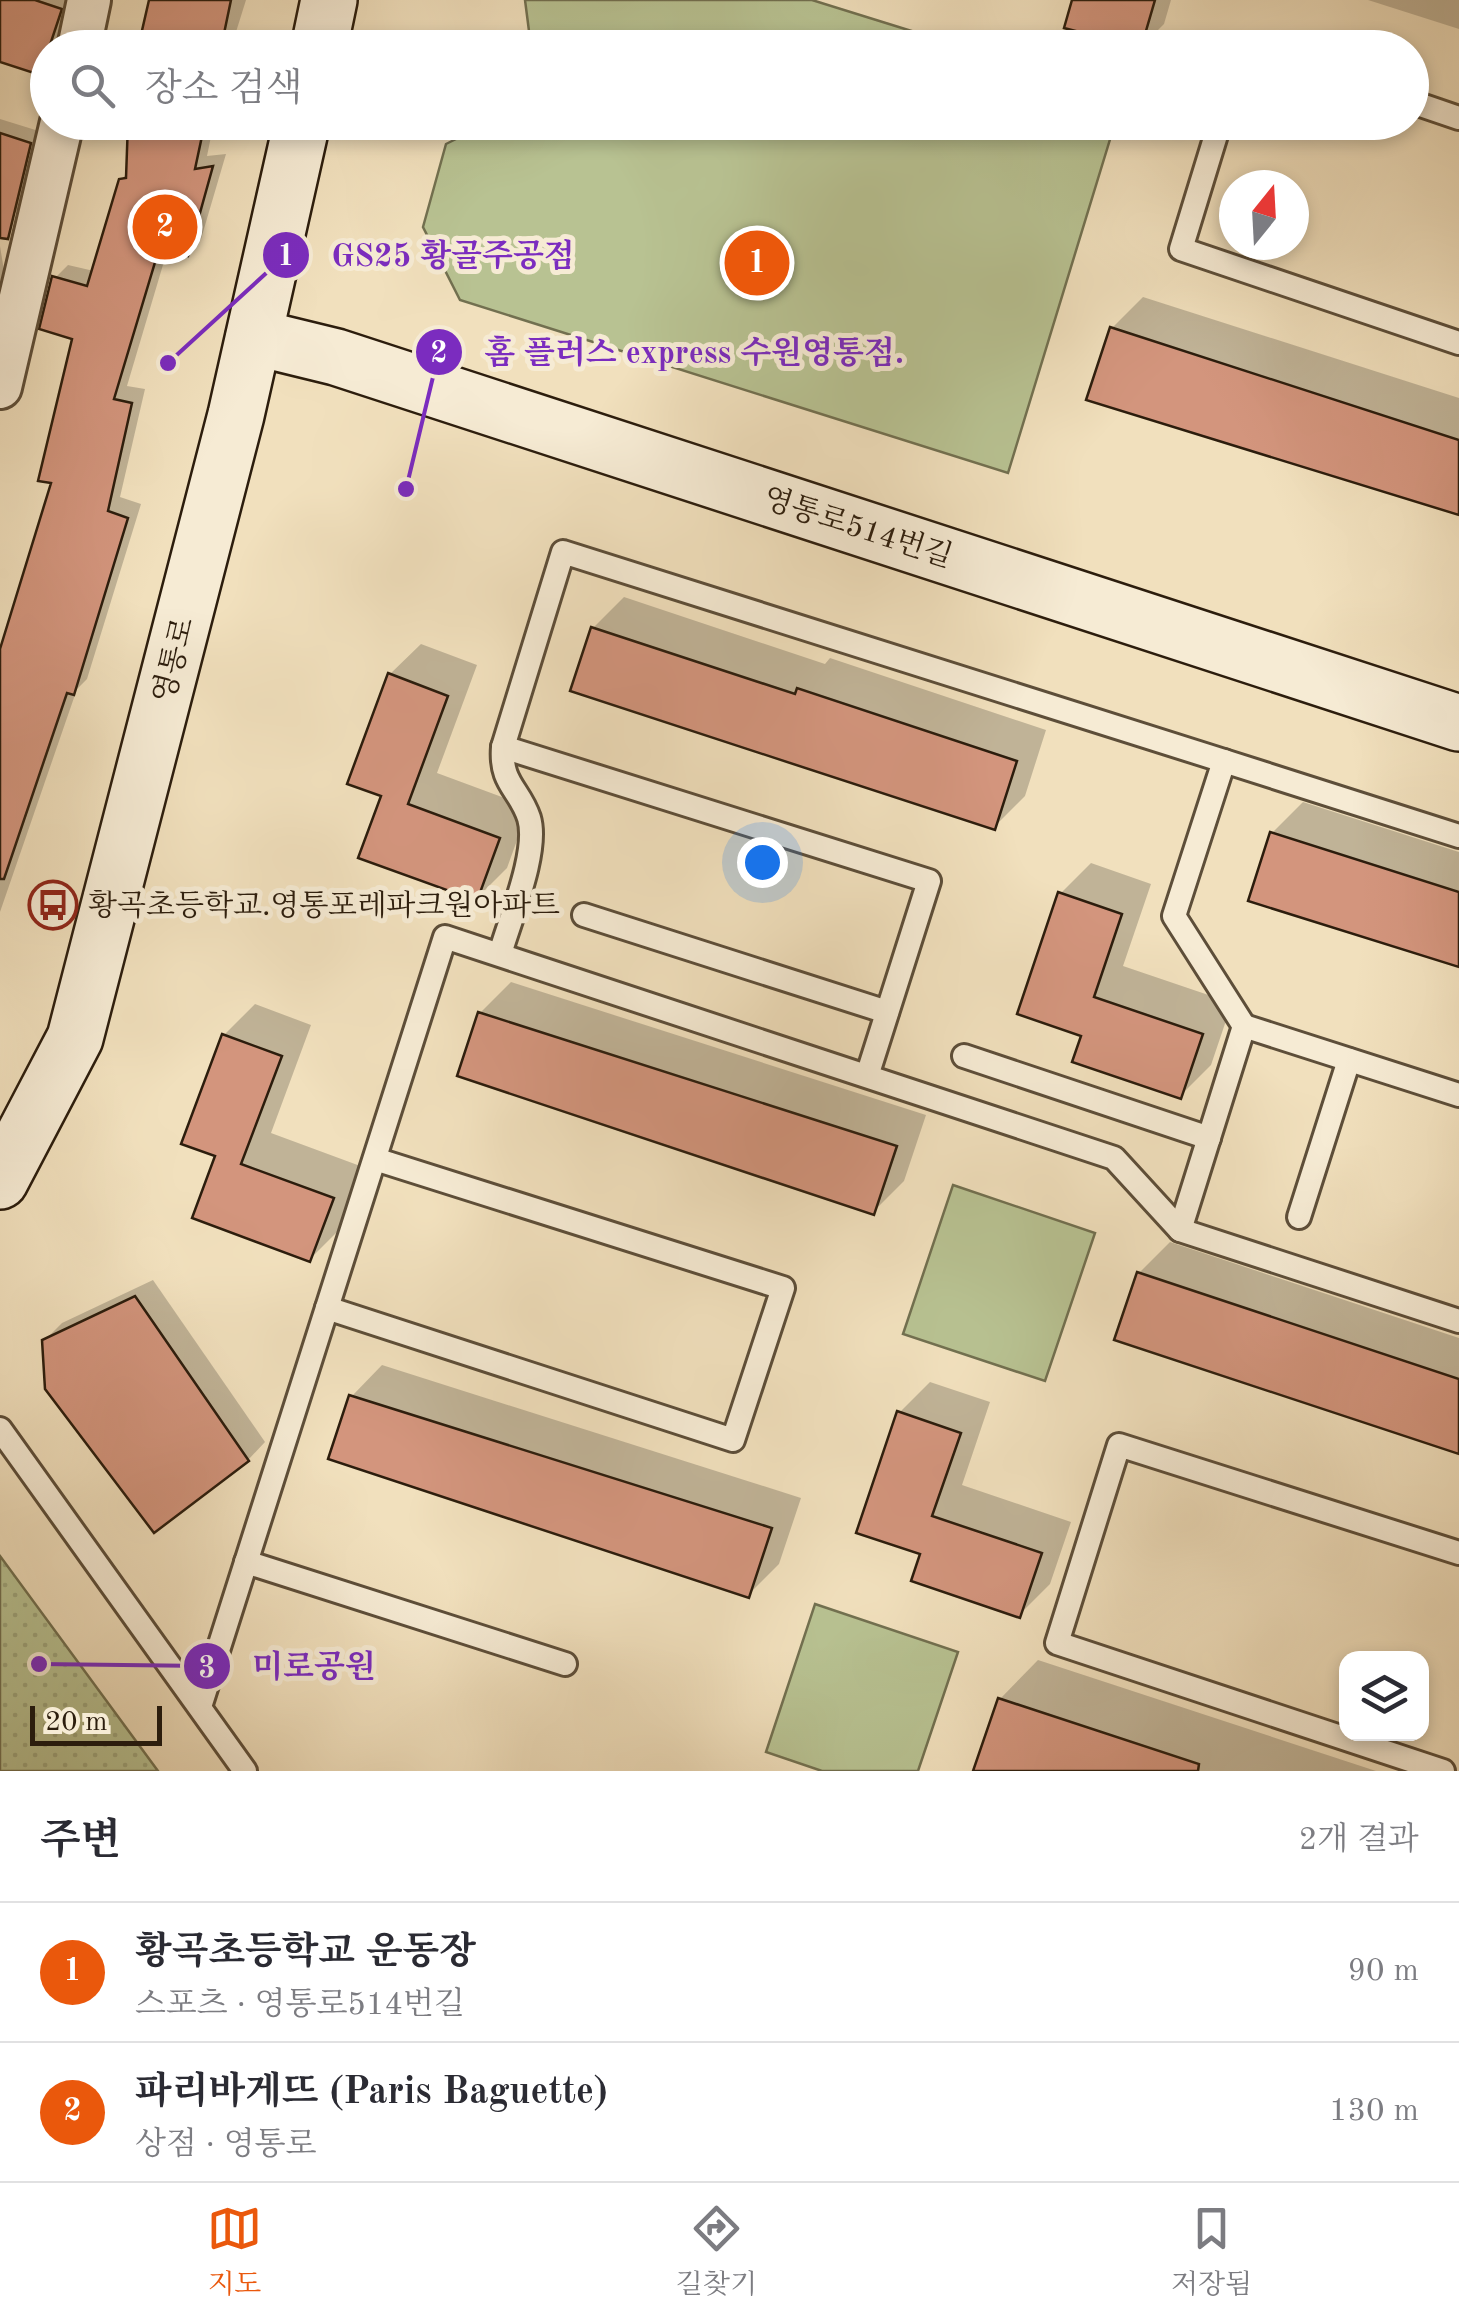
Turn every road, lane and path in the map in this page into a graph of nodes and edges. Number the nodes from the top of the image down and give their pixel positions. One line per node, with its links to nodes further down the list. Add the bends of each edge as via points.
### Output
1 (89, 0): 3 (street)
2 (329, 0): 4 (street)
3 (83, 30)
4 (322, 30)
5 (1429, 108): 6 (lane)
6 (1459, 118)
7 (56, 140): 10 (street)
8 (298, 140): 11 (street, 영통로)
9 (1214, 140): 12 (lane, via 1181,249)
10 (16, 250): 13 (street)
11 (254, 337): 14 (street, 영통로514번길, via 336,357); 28 (street, 영통로, via 75,1038)
12 (1459, 342)
13 (0, 387)
14 (1459, 723)
15 (502, 746): 16 (lane, via 563,552); 19 (lane, via 501,766 528,814 532,839); 20 (lane, via 928,881)
16 (1224, 761): 17 (lane); 21 (lane, via 1174,916)
17 (1459, 836)
18 (584, 915): 20 (lane)
19 (500, 954): 24 (lane); 27 (lane, via 445,938)
20 (887, 1012): 24 (lane)
21 (1244, 1026): 23 (lane); 26 (lane)
22 (964, 1056): 26 (lane)
23 (1350, 1060): 25 (lane); 29 (lane)
24 (868, 1073): 30 (lane, via 1114,1158)
25 (1459, 1095)
26 (1208, 1138): 30 (lane)
27 (375, 1159): 31 (lane); 31 (lane, via 783,1288 733,1440)
28 (0, 1182)
29 (1300, 1217)
30 (1180, 1230): 32 (lane)
31 (328, 1308): 35 (lane)
32 (1459, 1320)
33 (0, 1429): 37 (lane)
34 (1459, 1553): 39 (lane, via 1119,1445 1056,1643)
35 (246, 1562): 36 (lane); 37 (lane)
36 (566, 1664)
37 (200, 1708): 38 (lane)
38 (245, 1771)
39 (1444, 1771)

